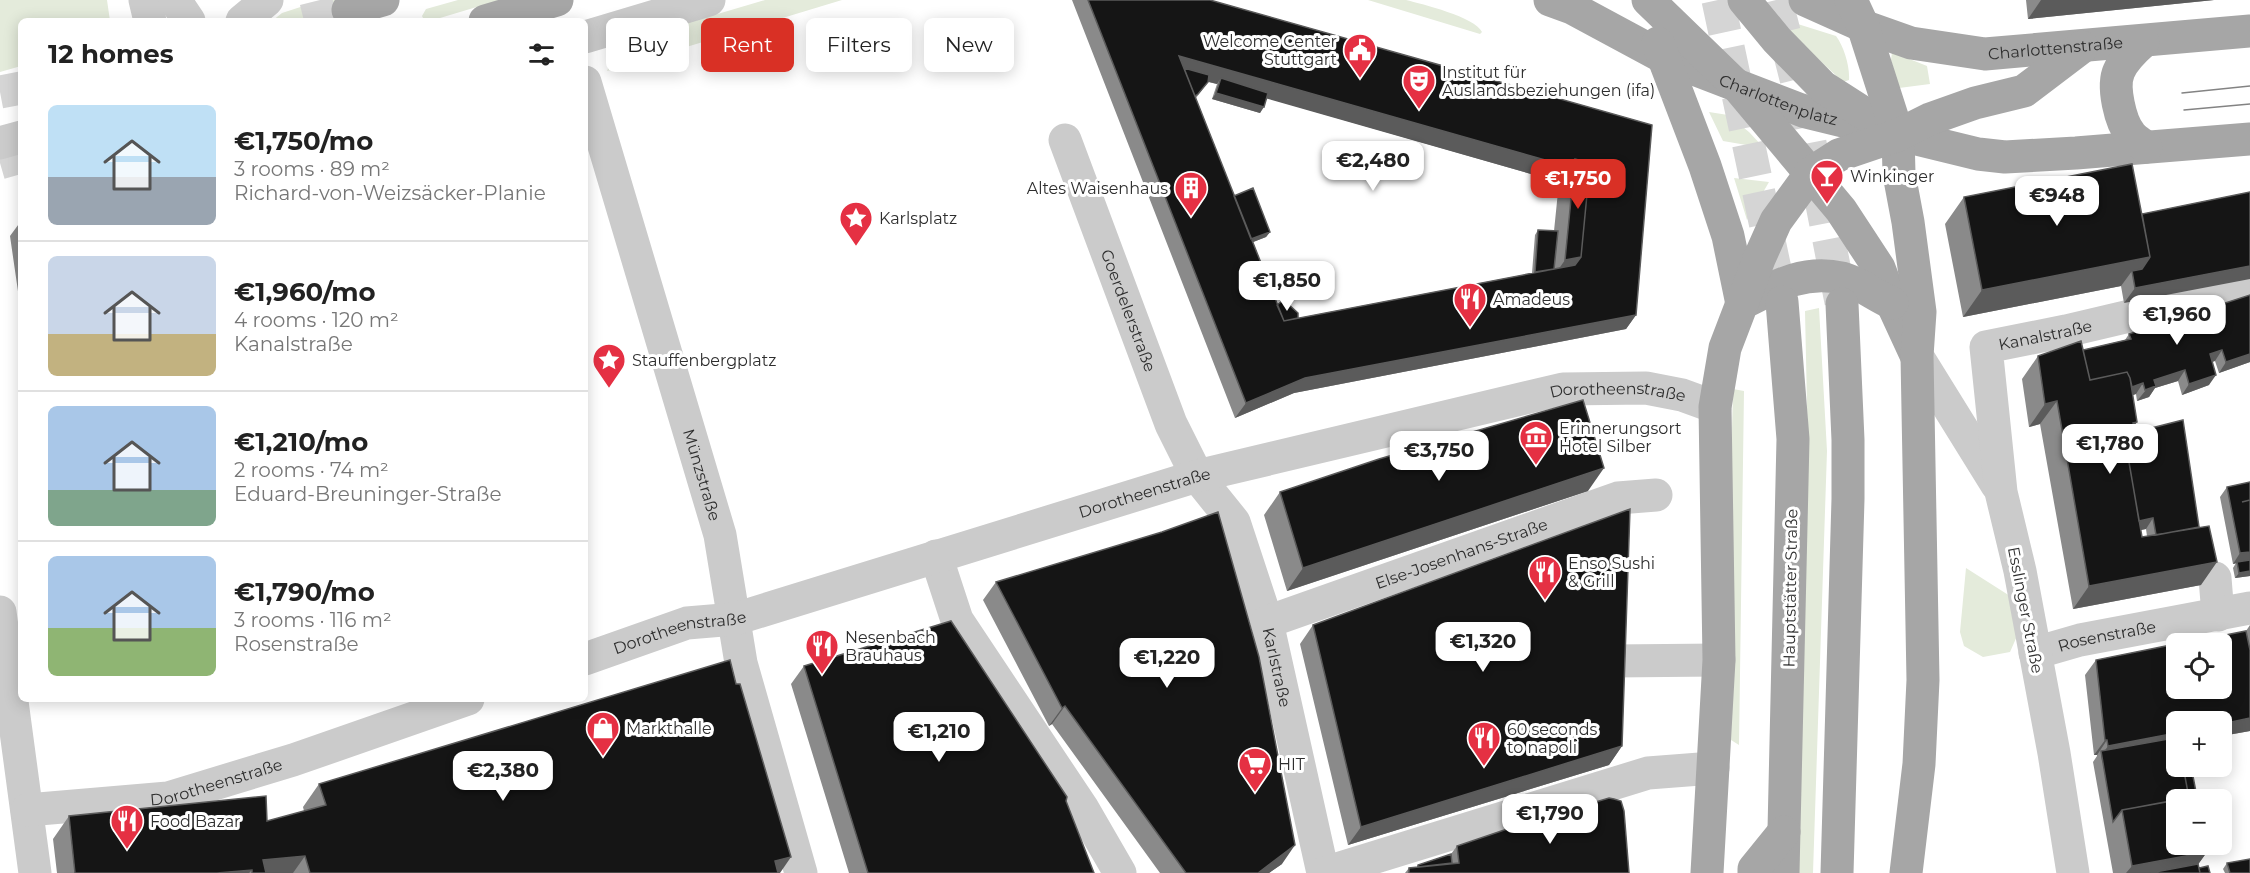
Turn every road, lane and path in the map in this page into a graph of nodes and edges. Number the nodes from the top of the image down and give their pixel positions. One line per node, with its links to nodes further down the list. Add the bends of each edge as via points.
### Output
1 (145, 0): 15 (street)
2 (175, 0): 16 (street)
3 (267, 0): 17 (street)
4 (383, 0): 13 (main road)
5 (557, 0): 18 (main road)
6 (709, 0): 20 (street)
7 (1605, 0): 12 (main road)
8 (1643, 0): 23 (main road)
9 (1648, 0): 24 (main road)
10 (1744, 0): 26 (main road, via 1823,87)
11 (1805, 0): 14 (main road)
12 (1561, 4): 23 (main road, Charlottenplatz)
13 (348, 10)
14 (1857, 13): 22 (main road, Charlottenstraße, via 1911,43 1985,54); 26 (main road)
15 (149, 18)
16 (187, 18)
17 (246, 18)
18 (495, 18)
19 (2250, 31): 21 (main road, Charlottenstraße)
20 (588, 36)
21 (2143, 42): 22 (main road, Charlottenstraße); 31 (main road, via 2118,72 2116,95 2131,135)
22 (2082, 47): 26 (main road, via 2024,91 1948,112)
23 (1663, 57): 24 (main road, Charlottenplatz); 36 (main road, via 1728,236)
24 (1738, 87): 26 (main road, Charlottenplatz, via 1806,112); 32 (main road)
25 (588, 92): 48 (street, Münzstraße, via 720,535)
26 (1898, 135): 31 (main road, via 2005,157); 32 (main road, via 1839,156); 39 (main road, via 1899,174 1920,312)
27 (18, 138): 30 (street)
28 (2250, 139): 31 (main road)
29 (1065, 140): 41 (street, Goerdelerstraße, via 1171,424)
30 (0, 143)
31 (2146, 147)
32 (1811, 173): 35 (main road, via 1879,268); 36 (main road, via 1776,221)
33 (2244, 289): 38 (street, Kanalstraße)
34 (1782, 302): 57 (main road, Hauptstätter Straße, via 1793,439)
35 (1892, 303): 36 (main road, via 1843,279 1812,275 1782,282); 39 (main road)
36 (1742, 304): 40 (main road, via 1725,348)
37 (1842, 304): 65 (main road, via 1848,499)
38 (1986, 347): 42 (street, Esslinger Straße)
39 (1917, 356): 42 (street); 66 (main road, via 1923,680 1919,764)
40 (1715, 407): 41 (street, Dorotheenstraße, via 1646,388 1563,389); 52 (main road)
41 (1197, 476): 44 (street, Dorotheenstraße); 49 (street, Karlstraße, via 1233,522)
42 (2001, 492): 50 (street, Esslinger Straße)
43 (1656, 495): 49 (street, Else-Josenhans-Straße, via 1618,498)
44 (936, 556): 48 (street, Dorotheenstraße); 60 (street, via 957,620 1083,809)
45 (2215, 579): 47 (street)
46 (0, 612): 58 (street)
47 (2241, 618): 50 (street, Rosenstraße, via 2080,640)
48 (735, 619): 51 (street, Dorotheenstraße, via 687,623); 59 (street, Münzstraße, via 741,663)
49 (1267, 622): 61 (street, Karlstraße)
50 (2035, 653): 67 (street, Esslinger Straße)
51 (588, 657)
52 (1719, 660): 53 (street); 55 (main road)
53 (1612, 661)
54 (459, 702): 58 (street, Dorotheenstraße)
55 (1713, 768): 61 (street, via 1647,773); 62 (main road)
56 (0, 784): 58 (street)
57 (1784, 832): 63 (main road); 64 (main road, Hauptstätter Straße)
58 (45, 838)
59 (801, 873)
60 (1120, 873)
61 (1323, 873)
62 (1707, 873)
63 (1754, 873)
64 (1783, 873)
65 (1837, 873)
66 (1906, 873)
67 (2073, 873)

